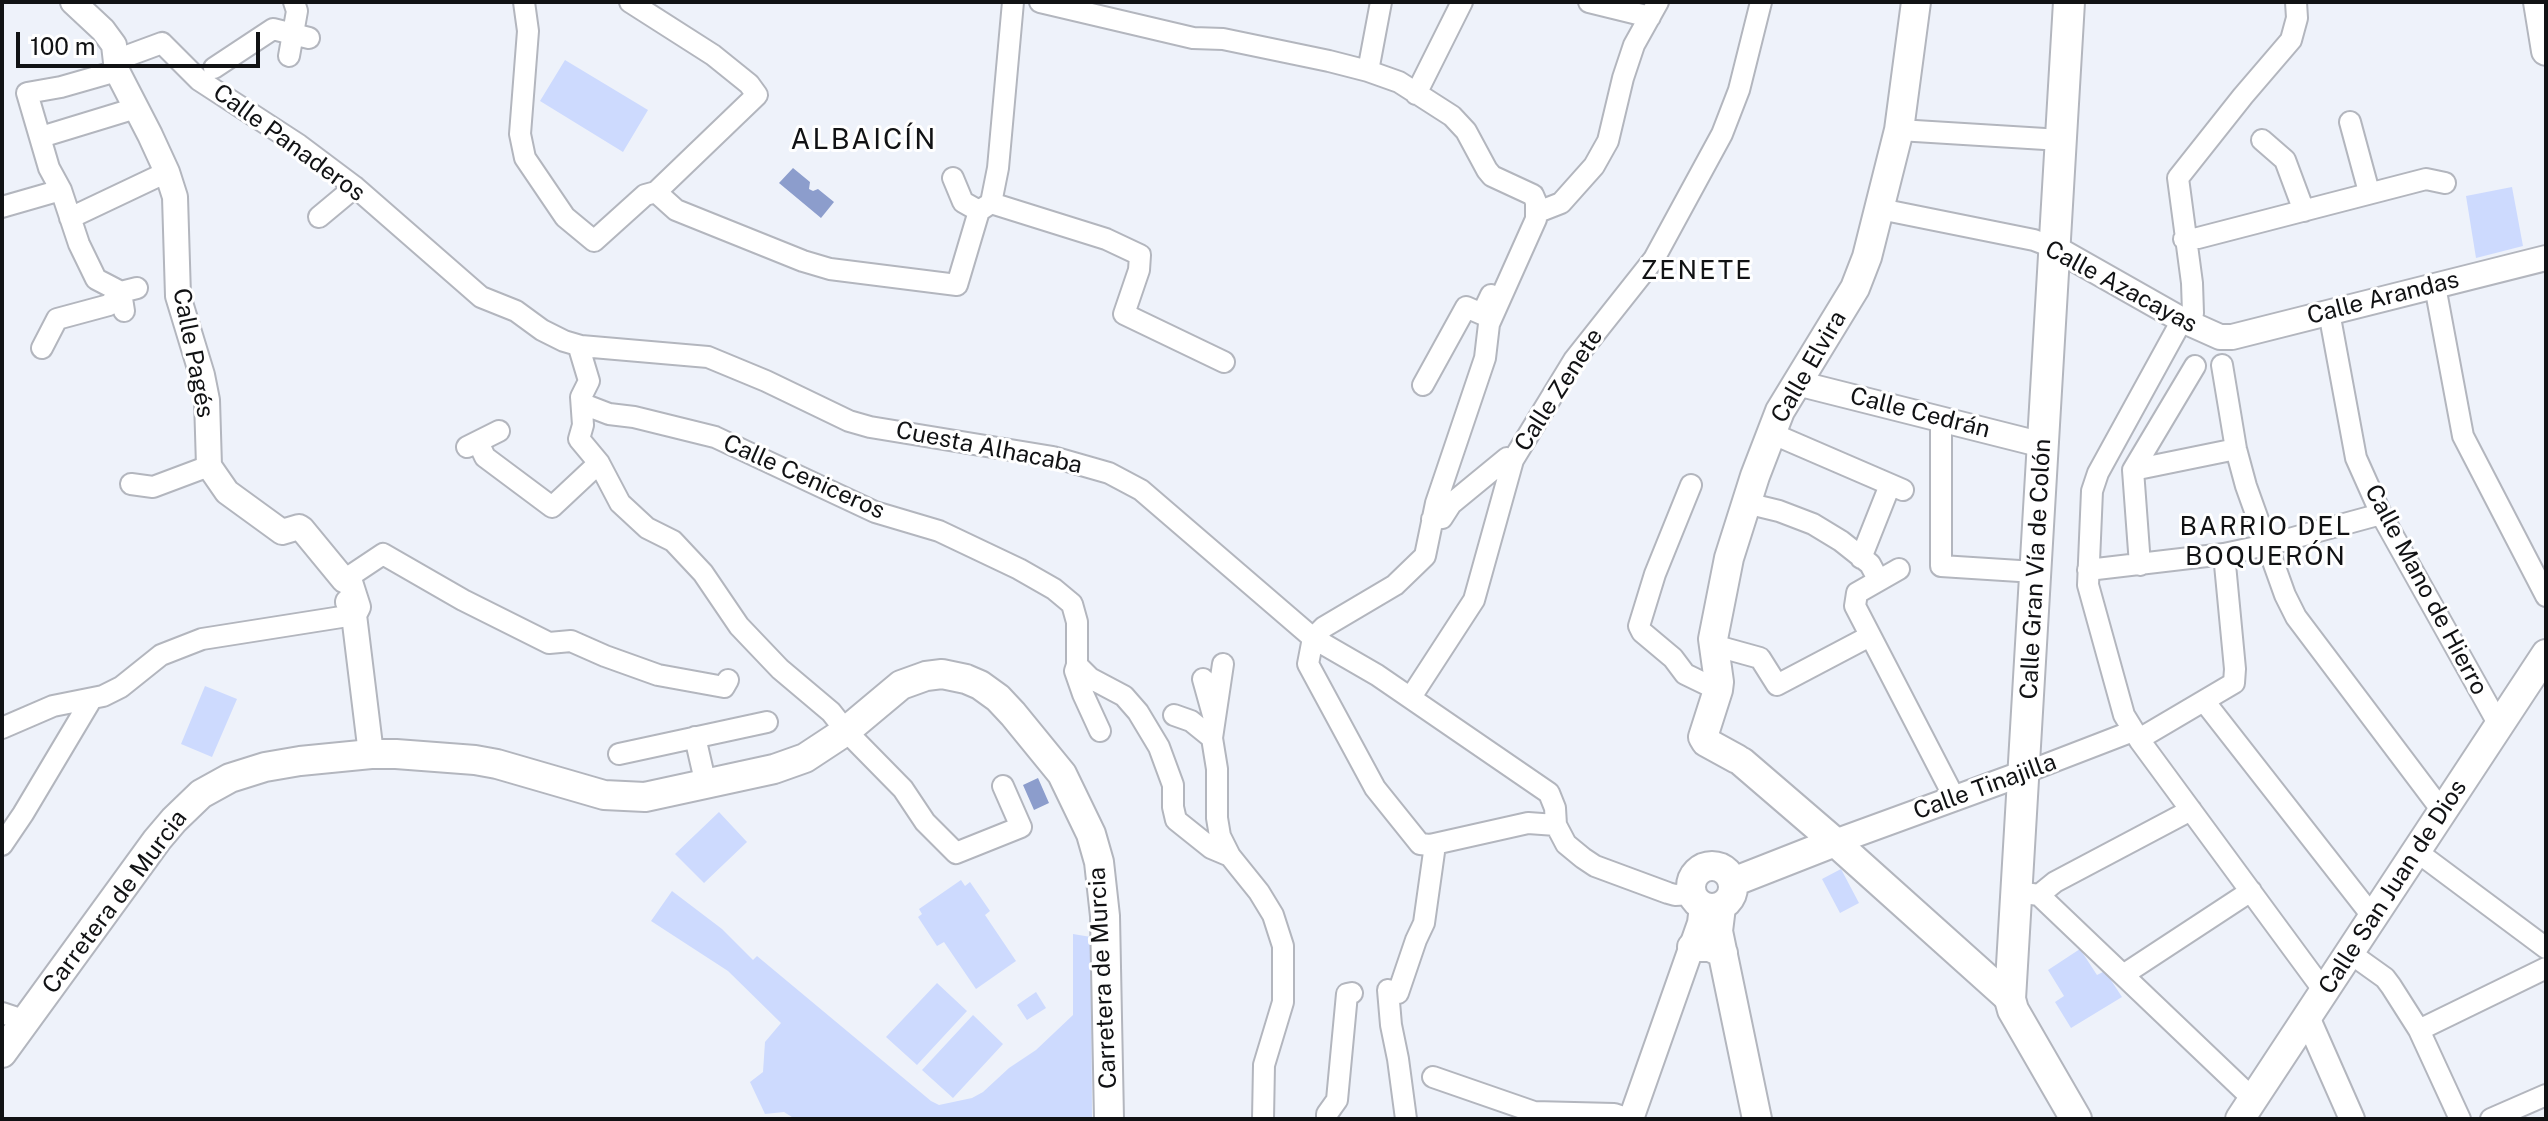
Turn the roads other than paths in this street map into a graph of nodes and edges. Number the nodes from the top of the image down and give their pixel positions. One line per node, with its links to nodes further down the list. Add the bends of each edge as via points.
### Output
1 (73, 2): 19 (street, Calle Pagés, via 114,45)
2 (630, 2): 34 (street, via 713,55 757,95)
3 (1013, 2): 37 (street, via 998,168)
4 (1040, 2): 21 (street)
5 (1381, 2): 21 (street)
6 (1462, 2): 22 (street)
7 (1589, 2): 15 (street)
8 (1761, 2): 65 (street, Calle Zenete, via 1739,90 1695,187 1654,259 1574,360)
9 (1916, 2): 25 (main road, Calle Elvira)
10 (2069, 2): 27 (main road, Calle Gran Vía de Colón)
11 (2296, 2): 43 (street, via 2291,40 2178,178)
12 (2538, 2): 17 (main road)
13 (521, 4): 34 (street, via 528,31 520,134 525,158 565,217 594,241 645,195)
14 (295, 7): 16 (street)
15 (1654, 10): 40 (street, via 1634,45 1608,141 1594,166 1561,203)
16 (292, 34): 18 (street); 20 (street)
17 (2546, 51)
18 (289, 56)
19 (117, 66): 23 (street, Calle Pagés); 26 (street, Calle Panaderos, via 61,87 27,93); 32 (street, Calle Panaderos, via 162,43 199,80)
20 (214, 68)
21 (1368, 71): 22 (street)
22 (1411, 87): 40 (street, via 1466,131 1492,176 1533,195)
23 (136, 108): 26 (street); 29 (street, Calle Pagés)
24 (2350, 122): 35 (street)
25 (1899, 130): 27 (street); 38 (main road, Calle Elvira)
26 (41, 137): 33 (street)
27 (2061, 140): 45 (main road, Calle Gran Vía de Colón)
28 (2262, 140): 39 (street, via 2285,160)
29 (167, 172): 42 (street); 67 (street, Calle Pagés, via 177,205 178,296 207,400)
30 (953, 178): 37 (street, via 963,202)
31 (2445, 183): 35 (street, via 2426,179)
32 (355, 187): 41 (street); 48 (street, Calle Panaderos, via 481,297)
33 (61, 190): 36 (street); 42 (street)
34 (656, 192): 37 (street, via 676,210 803,261 957,285)
35 (2369, 192): 39 (street)
36 (2, 207)
37 (985, 207): 54 (street, via 1106,239 1140,255 1124,314)
38 (1880, 209): 45 (street, Calle Azacayas); 57 (main road, Calle Elvira, via 1855,288)
39 (2304, 211): 43 (street)
40 (1538, 212): 44 (street)
41 (319, 217)
42 (79, 232): 52 (street, via 96,279 127,297 57,319)
43 (2184, 239): 50 (street, via 2193,313)
44 (1525, 244): 58 (street, via 1517,241 1482,314 1466,307); 74 (street, via 1489,324 1485,358)
45 (2055, 248): 50 (street, Calle Azacayas); 63 (main road, Calle Gran Vía de Colón)
46 (2546, 258): 47 (street, Calle Arandas)
47 (2435, 286): 49 (street, Calle Arandas); 84 (street, via 2463,436)
48 (494, 302): 53 (street, Cuesta Alhacaba, via 564,341)
49 (2329, 312): 51 (street, Calle Arandas); 73 (street, Calle Mano de Hierro, via 2356,458)
50 (2186, 322): 51 (street, Calle Azacayas); 68 (street)
51 (2220, 337)
52 (42, 348)
53 (575, 354): 59 (street, via 589,381); 87 (street, Cuesta Alhacaba, via 708,357 849,421 1053,457 1109,473 1141,490)
54 (1224, 362)
55 (2222, 365): 64 (street)
56 (2195, 366): 69 (street)
57 (1797, 381): 60 (street, Calle Cedrán); 62 (main road, Calle Elvira)
58 (1423, 385)
59 (583, 404): 66 (street, via 579,439); 91 (street, Calle Ceniceros, via 715,437 875,512 939,531 1019,569 1072,604)
60 (1941, 418): 63 (street, Calle Cedrán); 81 (street, via 1941,566)
61 (499, 431): 66 (street, via 473,445 552,507)
62 (1771, 433): 72 (main road, Calle Elvira); 77 (street, via 1897,488)
63 (2043, 445): 81 (main road, Calle Gran Vía de Colón)
64 (2236, 449): 69 (street); 75 (street)
65 (1513, 460): 74 (street, via 1507,458 1451,504 1442,518); 95 (street, Calle Zenete, via 1474,600)
66 (599, 463): 103 (street, via 620,503 647,528 673,541 703,573 739,626)
67 (209, 466): 70 (street, via 153,487); 83 (street, via 227,492 282,532 302,529)
68 (2098, 473): 69 (street, via 2122,480); 80 (street, via 2092,491)
69 (2134, 474): 78 (street)
70 (131, 484)
71 (1691, 485): 94 (street, via 1639,626 1685,674)
72 (1746, 503): 77 (street, via 1813,524); 88 (main road, Calle Elvira, via 1729,558)
73 (2381, 514): 75 (street); 100 (street, Calle Mano de Hierro)
74 (1432, 519): 87 (street, via 1425,556 1406,577)
75 (2267, 545): 76 (street); 114 (street, via 2296,617)
76 (2224, 554): 78 (street); 97 (street, Calle Tinajilla, via 2234,683)
77 (1861, 558): 82 (street)
78 (2140, 565): 80 (street)
79 (1899, 569): 82 (street)
80 (2088, 570): 105 (street, via 2088,585 2118,669 2124,715)
81 (2035, 572): 109 (main road, Calle Gran Vía de Colón)
82 (1878, 579): 86 (street, via 1857,593 1855,606)
83 (344, 580): 85 (street, via 350,582 358,607); 93 (street, via 383,554 549,643 571,641 658,675 724,687)
84 (2546, 596)
85 (354, 615): 96 (street, via 202,639 161,655 121,687); 107 (street)
86 (1870, 636): 88 (street, via 1777,685 1760,658); 112 (street)
87 (1313, 638): 95 (street, Cuesta Alhacaba); 118 (street, via 1308,664 1361,765 1420,844)
88 (1713, 645): 94 (main road, Calle Elvira)
89 (2546, 654): 100 (main road, Calle San Juan de Dios)
90 (1223, 664): 102 (street)
91 (1077, 665): 104 (street); 120 (street, via 1124,696 1138,712 1173,785 1176,820)
92 (1203, 679): 102 (street)
93 (728, 680)
94 (1718, 690): 116 (main road, Calle Elvira, via 1703,737 1706,742 1740,761)
95 (1411, 697): 115 (street, Cuesta Alhacaba, via 1549,793)
96 (91, 700): 101 (street, via 53,706); 117 (street)
97 (2204, 701): 105 (street, Calle Tinajilla); 124 (street)
98 (1174, 715): 102 (street)
99 (767, 722): 106 (street)
100 (2499, 725): 114 (main road, Calle San Juan de Dios)
101 (2, 728)
102 (1213, 728): 120 (street, via 1218,827)
103 (846, 731): 110 (main road, Carretera de Murcia, via 798,761); 111 (street, via 956,853 1021,827); 142 (main road, Carretera de Murcia, via 901,685 951,675 998,698 1062,774 1091,834 1103,888)
104 (1100, 731)
105 (2136, 735): 109 (street, Calle Tinajilla); 113 (street)
106 (695, 737): 108 (street); 110 (street)
107 (371, 754): 110 (main road, Carretera de Murcia, via 475,760 614,796 645,797); 135 (main road, Carretera de Murcia, via 265,767 201,794)
108 (619, 754)
109 (2024, 773): 112 (street, Calle Tinajilla); 122 (main road, Calle Gran Vía de Colón)
110 (704, 780)
111 (1003, 786)
112 (1954, 797): 116 (street, Calle Tinajilla)
113 (2191, 810): 121 (street); 122 (street)
114 (2443, 812): 119 (main road, Calle San Juan de Dios)
115 (1556, 825): 118 (street, via 1530,823); 123 (street, via 1566,844 1595,866)
116 (1835, 842): 123 (main road); 133 (main road)
117 (2, 845)
118 (1430, 845): 146 (street, via 1434,852 1424,923 1398,993 1388,990)
119 (2416, 851): 124 (main road, Calle San Juan de Dios); 126 (street)
120 (1230, 856): 140 (street, via 1273,915 1283,946 1283,1002 1264,1065)
121 (2251, 891): 130 (street); 131 (street)
122 (2028, 894): 130 (street); 133 (main road, Calle Gran Vía de Colón)
123 (1705, 897): 125 (street); 127 (main road)
124 (2373, 917): 128 (main road, Calle San Juan de Dios)
125 (1692, 947): 127 (main road); 147 (street)
126 (2546, 948)
127 (1723, 953): 148 (main road)
128 (2350, 953): 131 (main road, Calle San Juan de Dios); 136 (street, via 2385,978)
129 (2546, 968): 136 (street)
130 (2123, 975): 141 (street)
131 (2324, 991): 134 (main road, Calle San Juan de Dios)
132 (1352, 993): 145 (street, via 1347,994 1337,1100)
133 (2010, 999): 149 (main road, Calle Gran Vía de Colón)
134 (2307, 1017): 141 (main road, Calle San Juan de Dios); 150 (street)
135 (12, 1018): 137 (main road, Carretera de Murcia)
136 (2419, 1030): 151 (street)
137 (2, 1053)
138 (1433, 1077): 147 (street, via 1534,1112)
139 (2546, 1095): 152 (street)
140 (1264, 1096): 143 (street); 144 (street)
141 (2246, 1112)
142 (1109, 1119)
143 (1251, 1119)
144 (1263, 1119)
145 (1327, 1119)
146 (1406, 1119)
147 (1630, 1119)
148 (1757, 1119)
149 (2076, 1119)
150 (2352, 1119)
151 (2460, 1119)
152 (2491, 1119)

